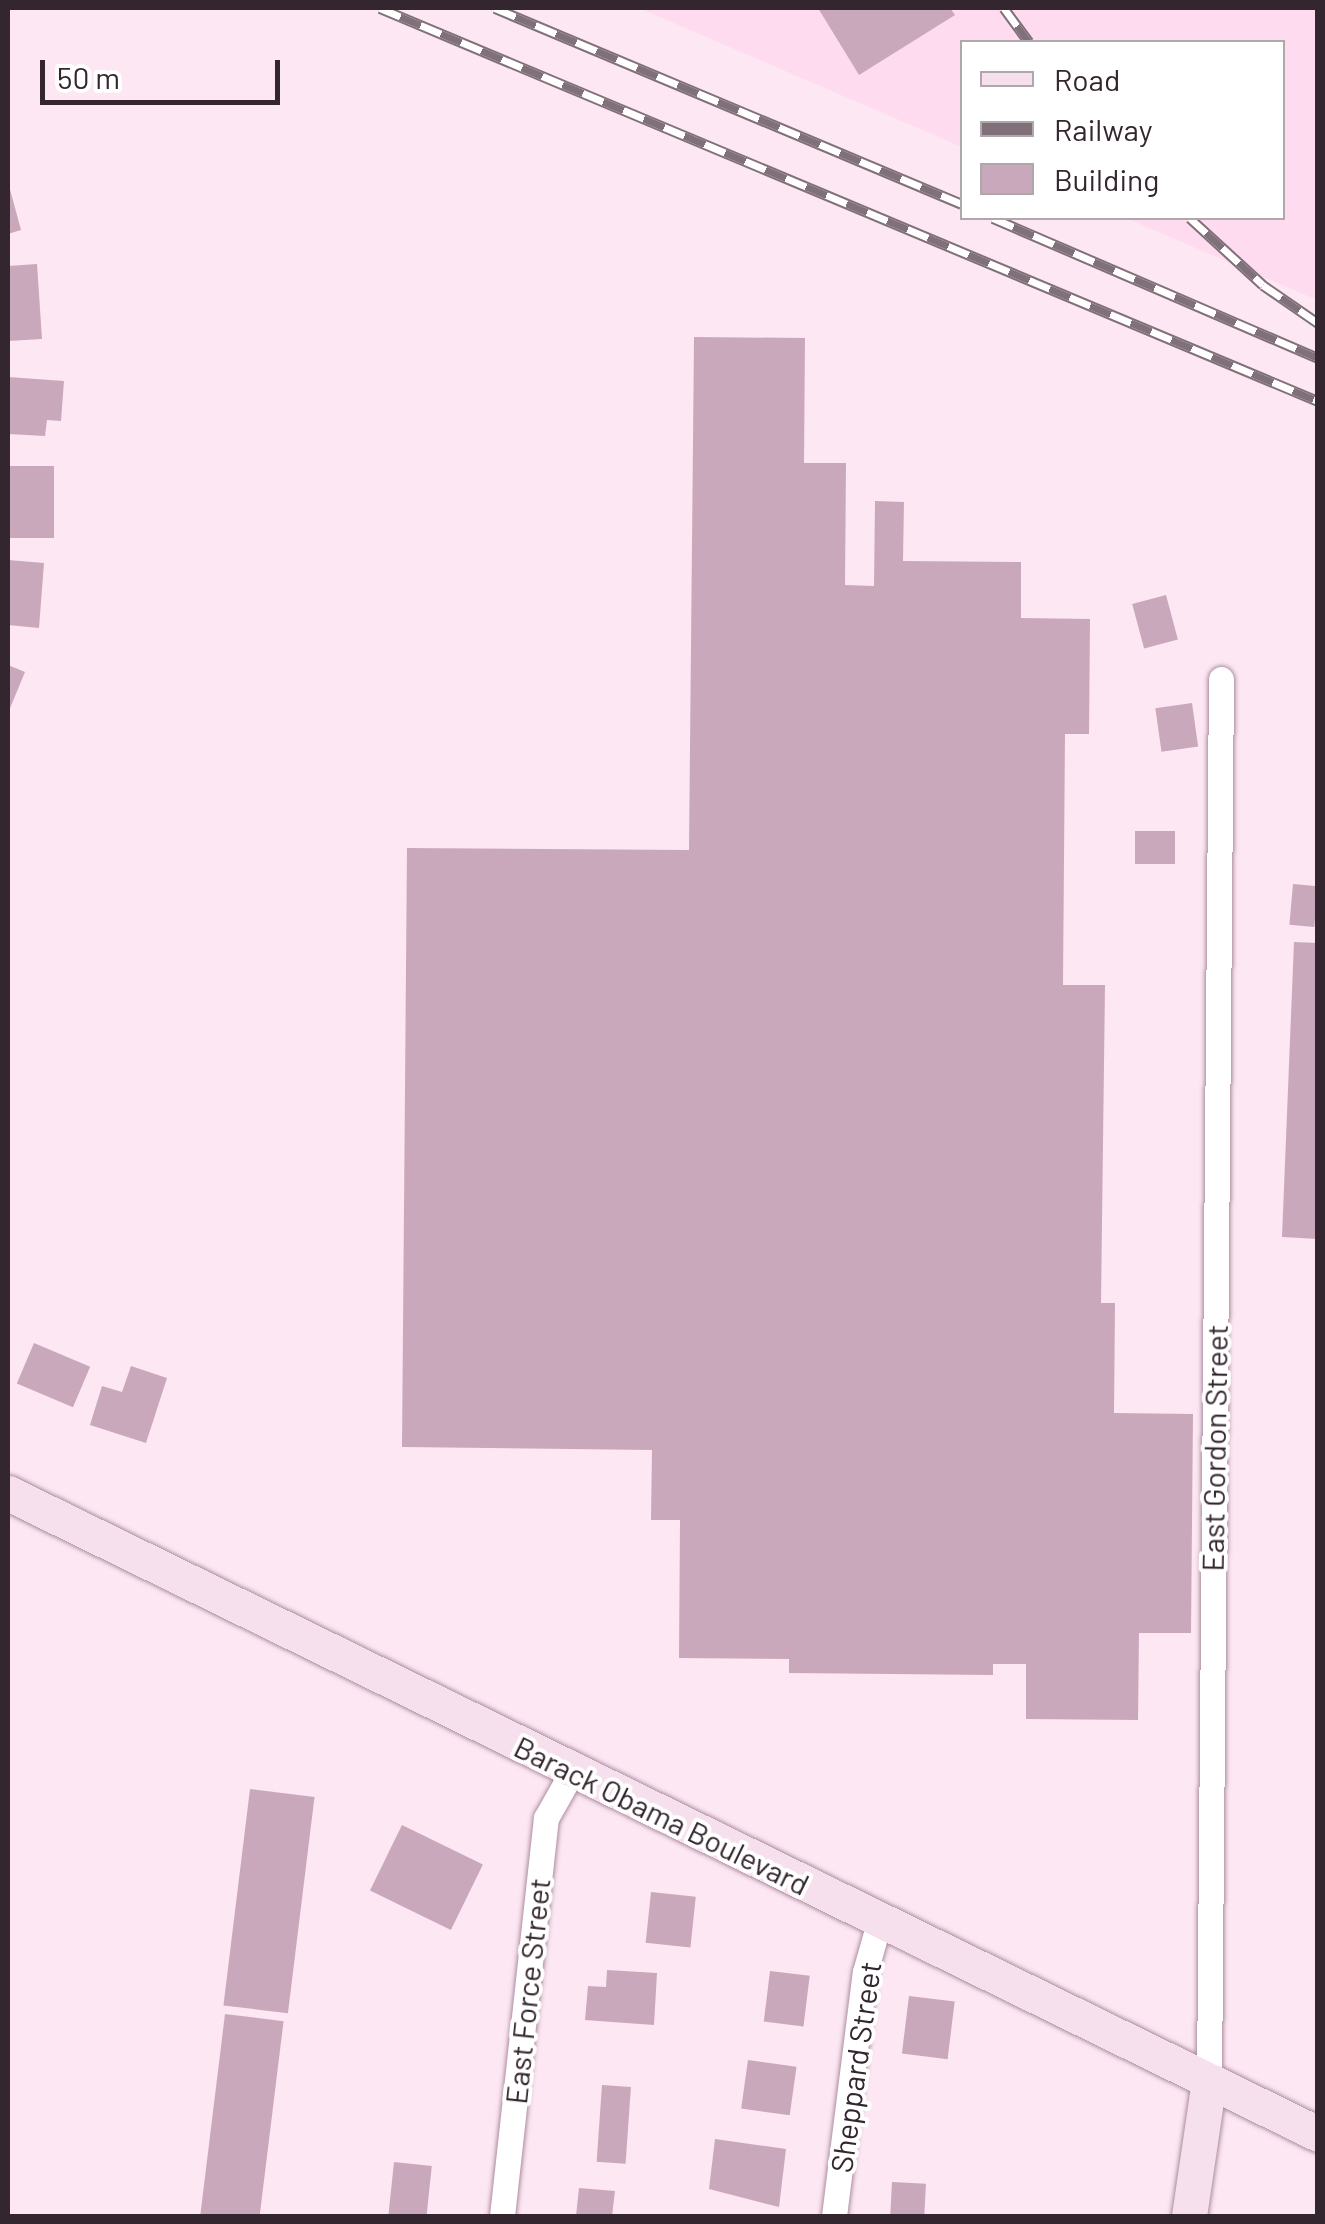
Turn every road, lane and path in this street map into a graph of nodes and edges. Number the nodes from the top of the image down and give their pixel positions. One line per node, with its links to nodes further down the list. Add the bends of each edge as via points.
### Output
1 (1221, 678): 5 (street, East Gordon Street)
2 (8, 1493): 3 (main road, Barack Obama Boulevard)
3 (572, 1772): 4 (main road, Barack Obama Boulevard); 7 (street, East Force Street, via 546,1818)
4 (880, 1919): 5 (main road, Barack Obama Boulevard); 8 (street, Sheppard Street, via 865,1972)
5 (1209, 2081): 6 (main road, Barack Obama Boulevard); 9 (main road, East Gordon Street)
6 (1318, 2134)
7 (502, 2216)
8 (834, 2216)
9 (1189, 2216)

